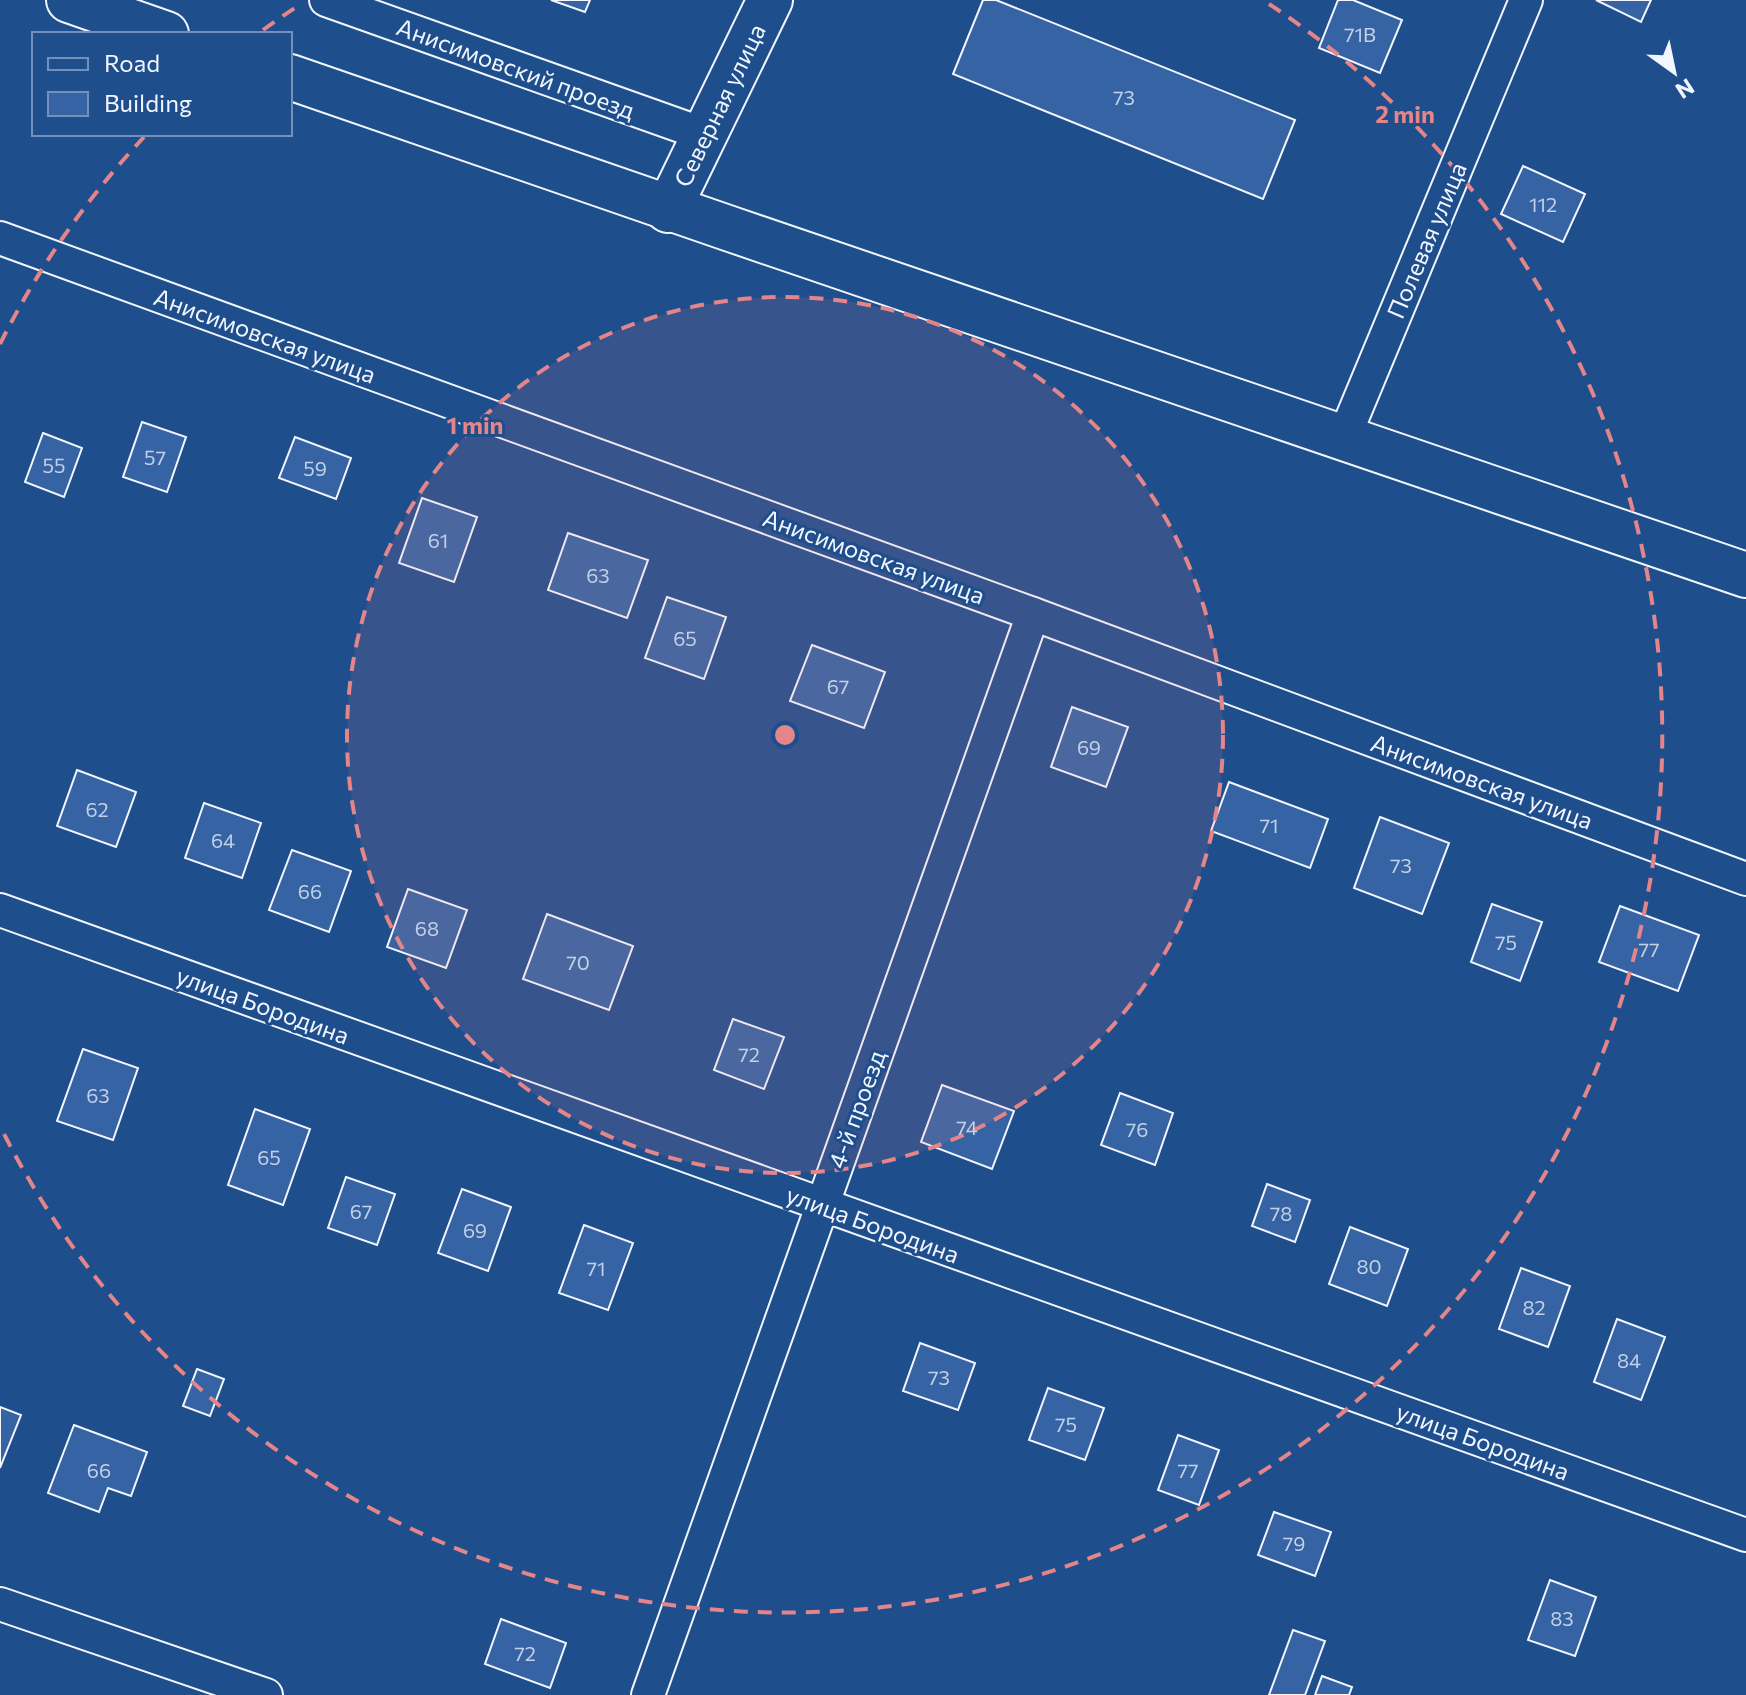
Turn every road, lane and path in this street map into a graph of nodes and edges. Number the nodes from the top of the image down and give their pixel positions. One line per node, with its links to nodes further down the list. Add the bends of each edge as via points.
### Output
1 (69, 0): 5 (street)
2 (326, 0): 7 (street, Анисимовский проезд)
3 (770, 0): 7 (street, Северная улица)
4 (1526, 0): 10 (street, Полевая улица)
5 (160, 32)
6 (292, 78): 8 (street)
7 (706, 135): 8 (street, Северная улица)
8 (668, 210): 10 (street)
9 (0, 238): 12 (street, Анисимовская улица)
10 (1345, 435): 11 (street)
11 (1746, 575)
12 (1033, 614): 13 (street, Анисимовская улица); 15 (street, 4-й проезд)
13 (1746, 879)
14 (0, 910): 15 (street, улица Бородина)
15 (821, 1206): 16 (street, улица Бородина); 19 (street, 4-й проезд)
16 (1746, 1535)
17 (0, 1604): 18 (street)
18 (266, 1695)
19 (648, 1695)

